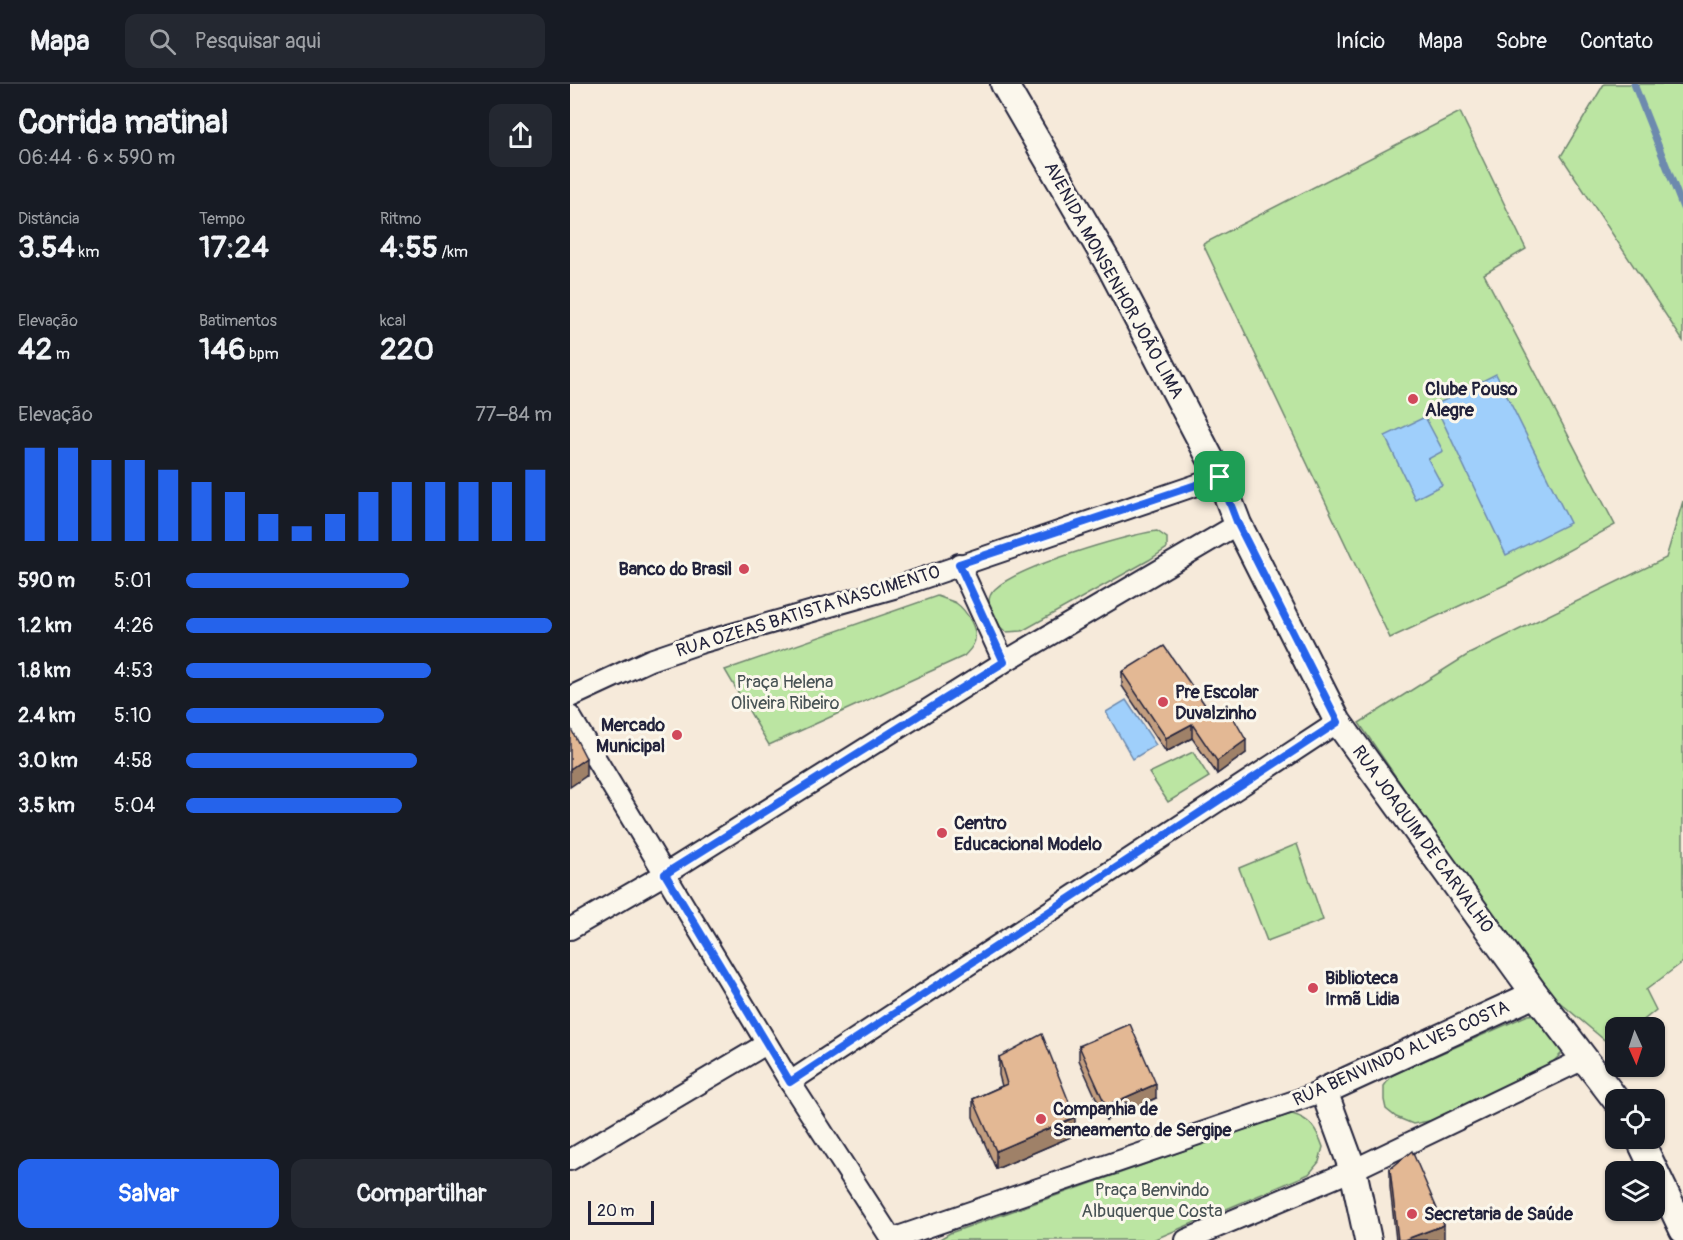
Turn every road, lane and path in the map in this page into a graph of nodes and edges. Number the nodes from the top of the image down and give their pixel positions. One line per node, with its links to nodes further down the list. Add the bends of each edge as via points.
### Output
1 (1004, 84): 2 (street, AVENIDA MONSENHOR JOÃO LIMA, via 1111,268)
2 (1220, 477): 3 (street, RUA JOAQUIM DE CARVALHO); 4 (street, RUA OZEAS BATISTA NASCIMENTO)
3 (1238, 524): 5 (street); 8 (street, RUA JOAQUIM DE CARVALHO)
4 (959, 564): 5 (street); 6 (street, RUA OZEAS BATISTA NASCIMENTO, via 894,588 650,660)
5 (1004, 662): 9 (street)
6 (570, 697)
7 (570, 716): 9 (street)
8 (1338, 722): 11 (street, RUA JOAQUIM DE CARVALHO); 14 (street)
9 (665, 874): 10 (street); 12 (street)
10 (570, 929)
11 (1535, 994): 13 (street, RUA JOAQUIM DE CARVALHO); 16 (street, RUA BENVINDO ALVES COSTA)
12 (766, 1044): 14 (street); 18 (street)
13 (1586, 1058): 15 (street, RUA JOAQUIM DE CARVALHO); 19 (street)
14 (790, 1082): 21 (street)
15 (1608, 1089)
16 (1324, 1091): 19 (street); 21 (street, RUA BENVINDO ALVES COSTA)
17 (1644, 1149): 20 (street)
18 (570, 1160)
19 (1353, 1170): 22 (street); 23 (street)
20 (1683, 1230)
21 (892, 1240)
22 (1186, 1240)
23 (1368, 1240)

